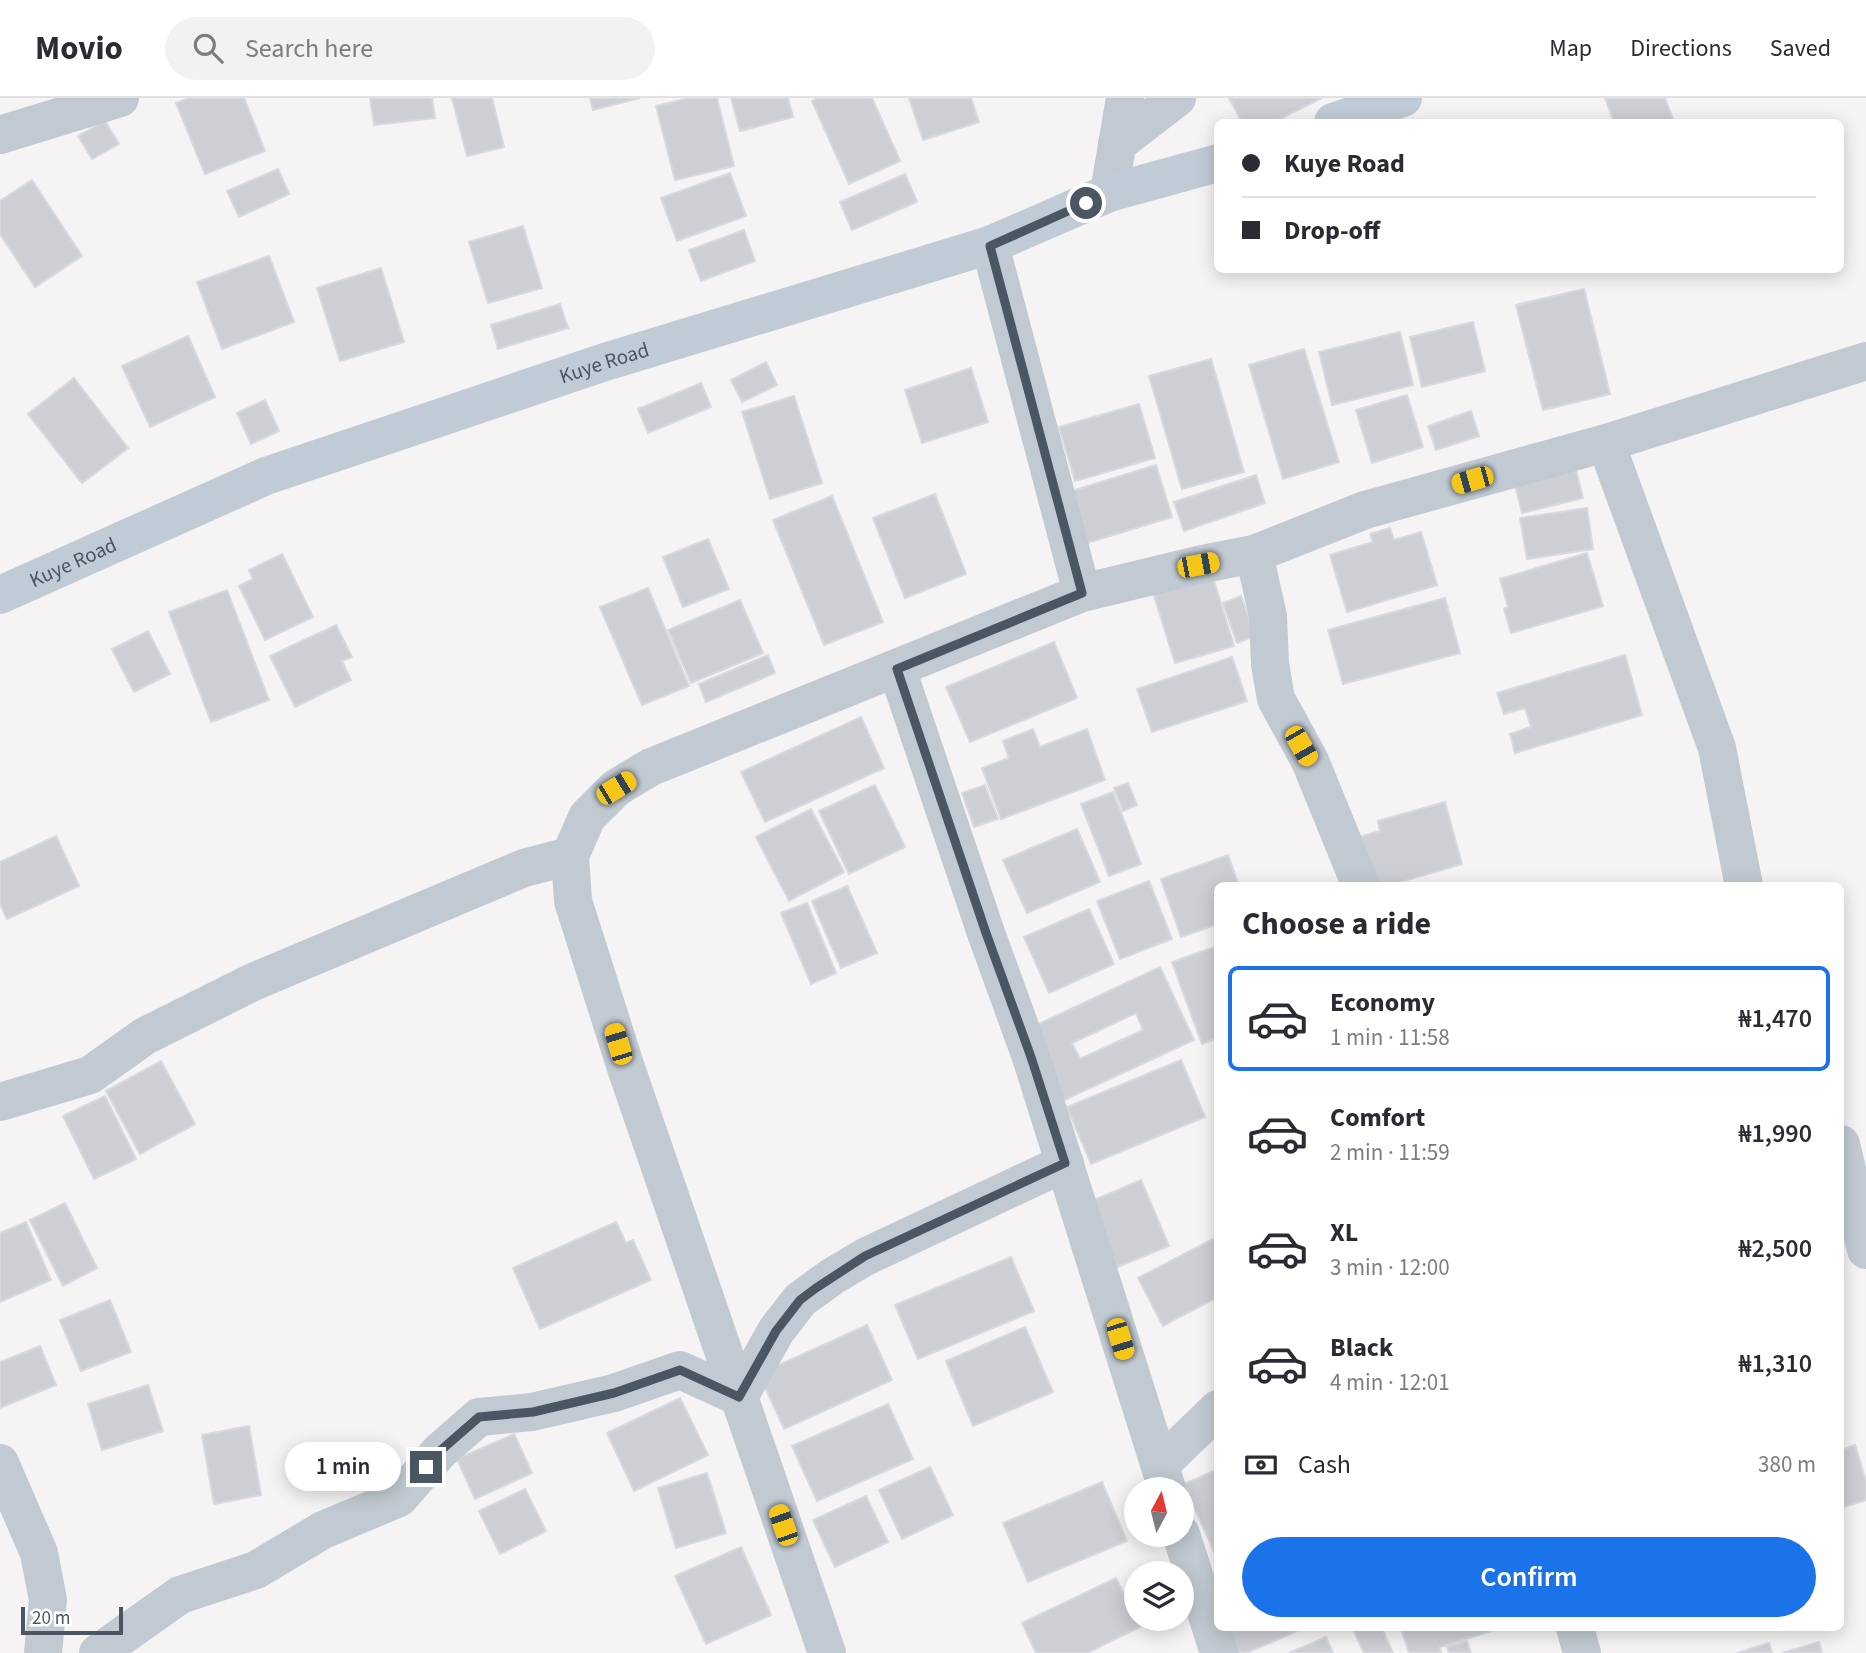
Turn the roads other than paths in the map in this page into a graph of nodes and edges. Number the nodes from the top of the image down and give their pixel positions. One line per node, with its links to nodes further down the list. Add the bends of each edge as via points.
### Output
1 (120, 98): 6 (street)
2 (1125, 98): 7 (street)
3 (1177, 98): 7 (street)
4 (1403, 98): 5 (street)
5 (1342, 119)
6 (0, 135)
7 (1117, 144): 9 (street)
8 (1214, 164): 9 (street, Kuye Road)
9 (1109, 193): 10 (street, Kuye Road)
10 (990, 246): 14 (street); 15 (street, Kuye Road, via 605,362 265,476)
11 (1866, 361): 12 (street)
12 (1606, 443): 13 (street, via 1365,510); 19 (street, via 1717,748)
13 (1254, 554): 14 (street); 18 (street, via 1268,616 1276,699 1310,761)
14 (1082, 593): 16 (street)
15 (0, 594)
16 (897, 669): 17 (street, via 651,767 616,788 587,817); 22 (street)
17 (570, 856): 20 (street, via 524,867 253,982 145,1035 90,1075); 24 (street, via 573,901)
18 (1359, 882)
19 (1743, 882)
20 (0, 1102)
21 (1844, 1157): 23 (street)
22 (1065, 1163): 24 (street, via 865,1256 822,1284 800,1300 776,1331); 27 (street)
23 (1866, 1250)
24 (739, 1397): 31 (street, via 680,1370 614,1393 533,1412 479,1417 440,1451 399,1498 323,1530 256,1570 180,1595); 32 (street)
25 (1214, 1414): 27 (street)
26 (0, 1463): 30 (street, via 39,1553 48,1600)
27 (1163, 1477)
28 (1185, 1547): 33 (street)
29 (1576, 1631): 34 (street)
30 (43, 1653)
31 (98, 1653)
32 (827, 1653)
33 (1219, 1653)
34 (1582, 1653)

